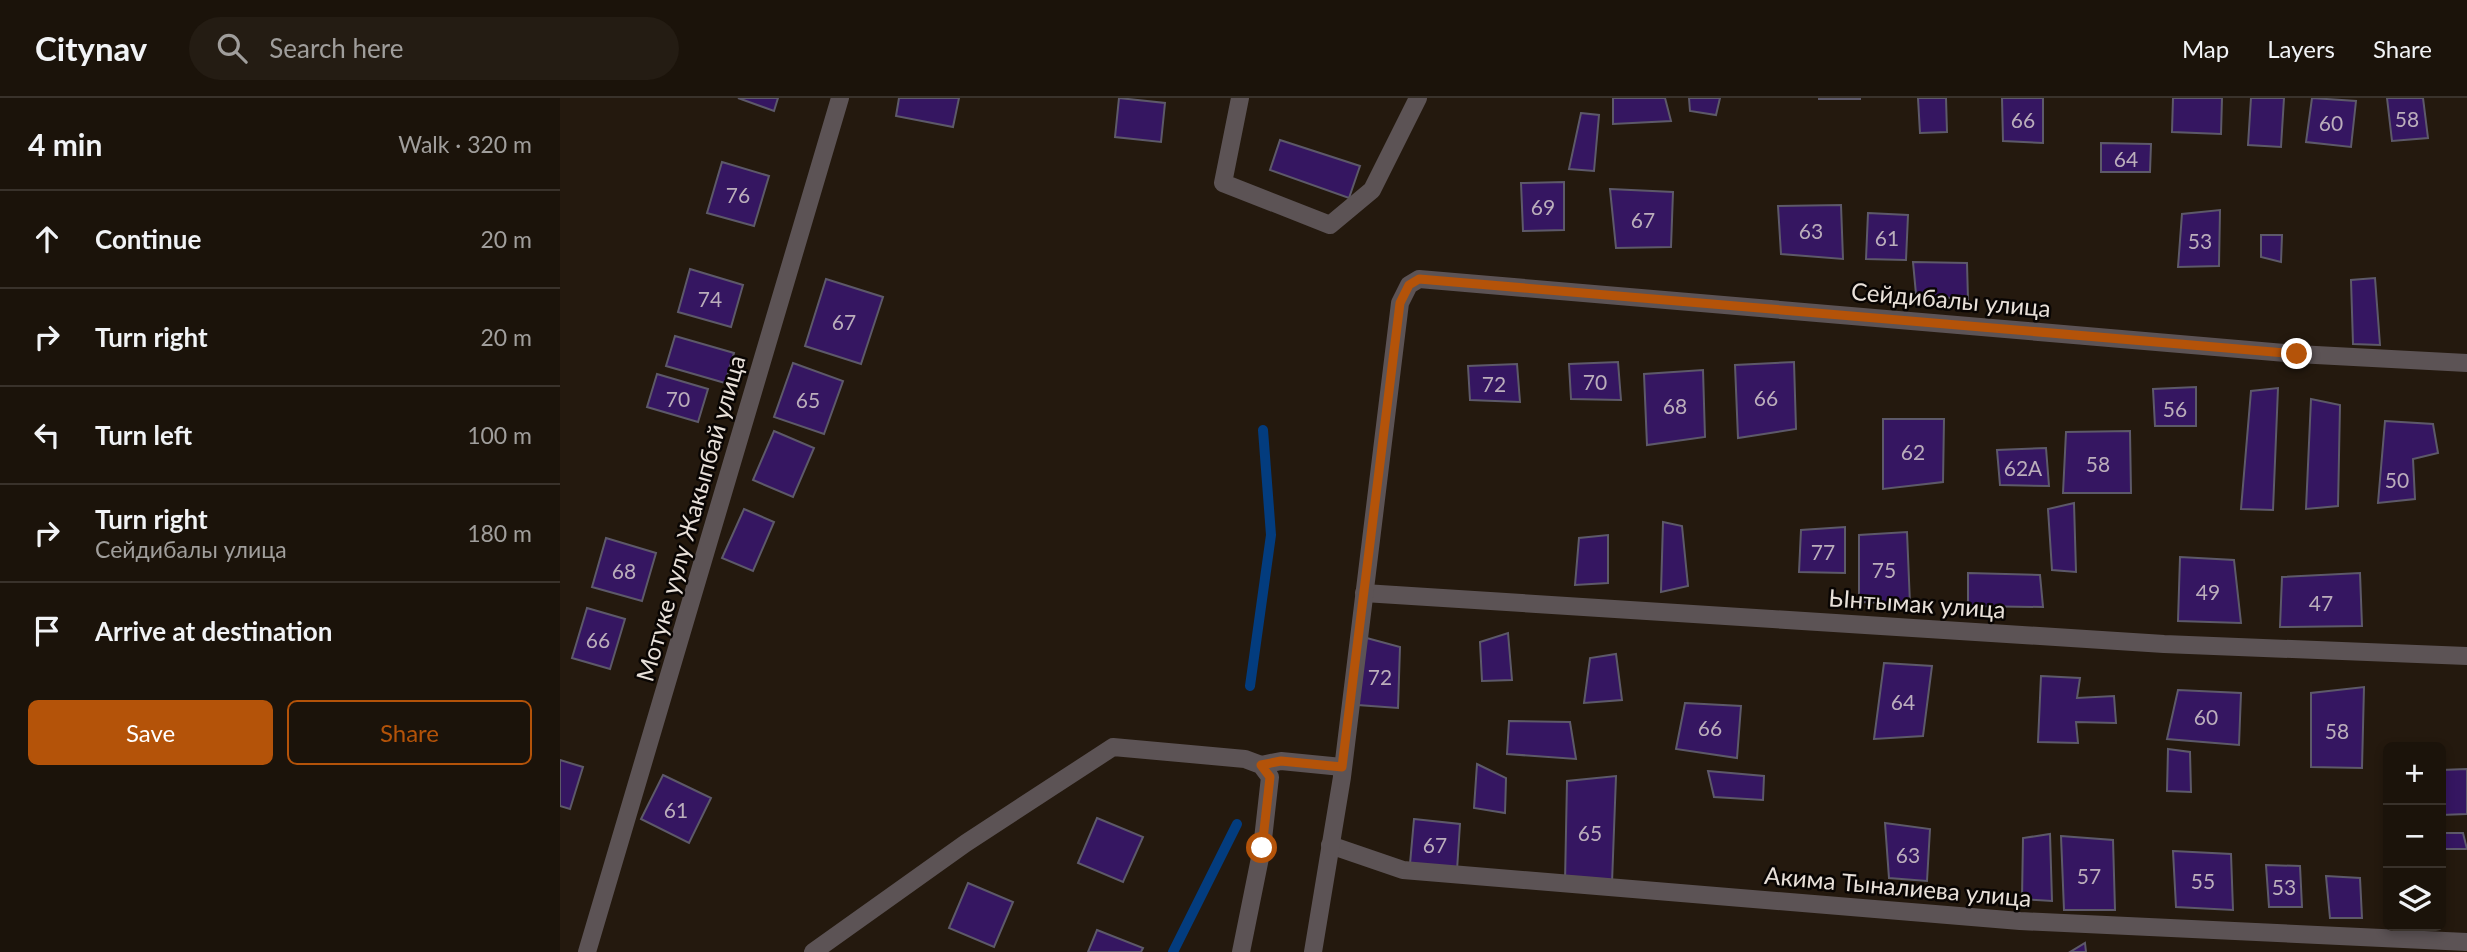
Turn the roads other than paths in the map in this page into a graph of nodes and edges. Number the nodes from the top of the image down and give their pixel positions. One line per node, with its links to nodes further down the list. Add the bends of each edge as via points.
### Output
1 (840, 98): 11 (street, Мотуке уулу Жакыпбай улица)
2 (1240, 98): 3 (street, via 1223,183 1330,225 1372,190)
3 (1418, 98)
4 (2467, 363): 5 (street, Сейдибалы улица, via 2297,354 1419,279 1409,285 1400,303)
5 (1364, 593): 6 (street, Ынтымак улица, via 2164,644); 8 (street)
6 (2467, 656)
7 (1261, 765): 8 (street, via 1281,761); 12 (street, via 1245,759 1113,747 966,843); 13 (street, via 1270,777 1262,848)
8 (1342, 767): 9 (street)
9 (1330, 845): 10 (street, Акима Тыналиева улица, via 1403,870 2020,920); 14 (street)
10 (2467, 942)
11 (587, 952)
12 (813, 952)
13 (1241, 952)
14 (1313, 952)

